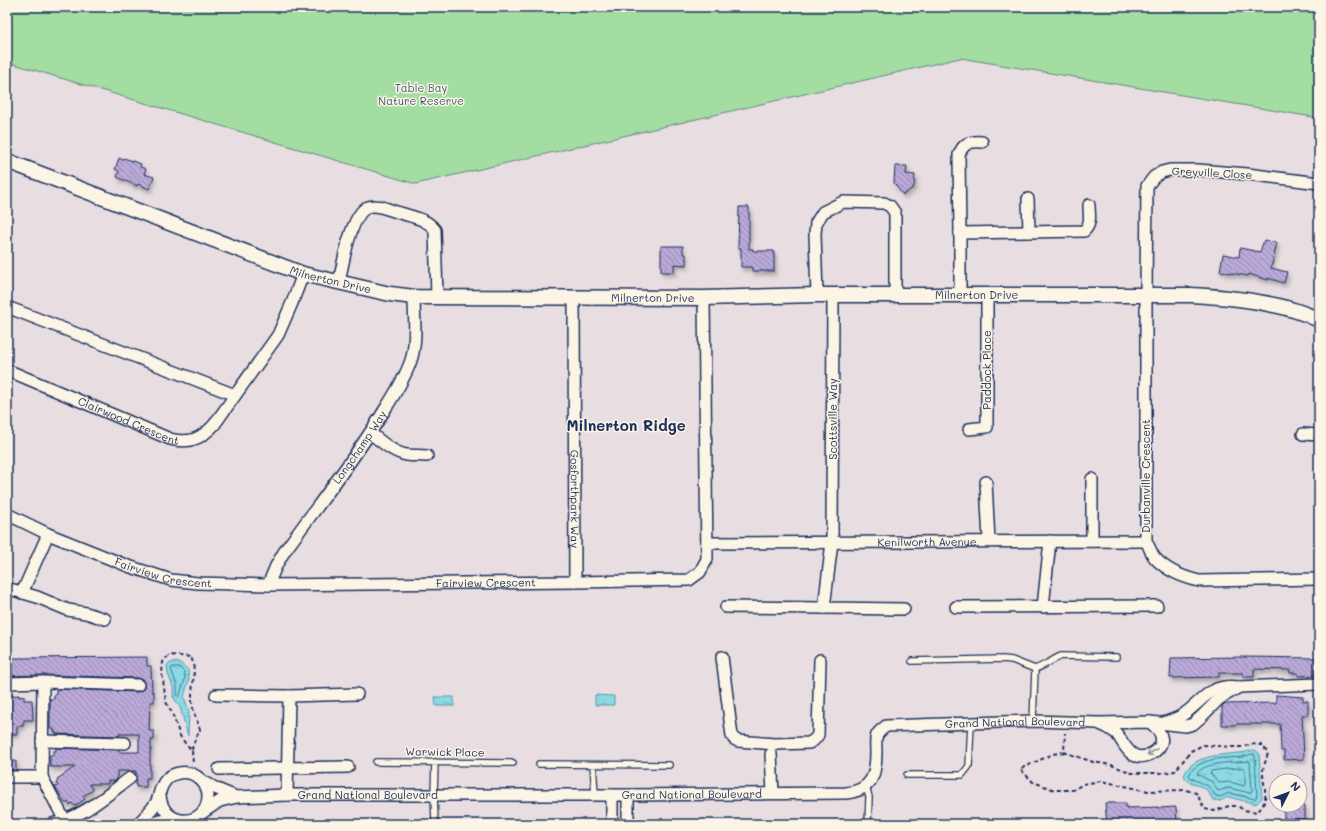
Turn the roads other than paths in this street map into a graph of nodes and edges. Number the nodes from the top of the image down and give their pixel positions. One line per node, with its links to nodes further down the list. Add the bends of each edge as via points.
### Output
1 (982, 142): 7 (street, via 971,142 960,150)
2 (7, 161): 8 (street, Milnerton Drive)
3 (1319, 183): 10 (street, Greyville Close, via 1198,170 1170,170 1154,177 1147,186)
4 (1028, 199): 6 (street)
5 (1089, 205): 6 (street, via 1090,223 1084,231)
6 (1029, 232): 7 (street)
7 (960, 233): 13 (street)
8 (303, 274): 9 (street, Milnerton Drive); 23 (street, Clairwood Crescent, via 278,335)
9 (339, 283): 16 (street, Milnerton Drive); 17 (street, via 347,245 358,215 369,206 378,206 427,221 435,230)
10 (1146, 294): 14 (street, Milnerton Drive); 21 (street, Milnerton Drive, via 1229,298 1294,310); 36 (street, Durbanville Crescent)
11 (817, 295): 12 (street, Milnerton Drive); 15 (street, via 816,223 823,212 843,202 850,202 884,203 895,213); 19 (street, Milnerton Drive)
12 (833, 295): 15 (street, Milnerton Drive); 37 (street, Scottsville Way)
13 (960, 295): 14 (street, Milnerton Drive); 15 (street, Milnerton Drive)
14 (987, 295): 24 (street, Paddock Place, via 987,427)
15 (895, 296)
16 (414, 297): 17 (street, Milnerton Drive); 25 (street, Longchamp Way, via 412,358)
17 (437, 297): 18 (street, Milnerton Drive)
18 (574, 297): 19 (street, Milnerton Drive); 40 (street, Gosforthpark Way)
19 (704, 298): 38 (street, Fairview Crescent)
20 (7, 307): 23 (street)
21 (1319, 320)
22 (7, 370): 23 (street, Clairwood Crescent, via 181,442 206,433)
23 (235, 395)
24 (969, 429)
25 (370, 433): 28 (street, via 397,452); 41 (street, Longchamp Way, via 284,552)
26 (1303, 434): 27 (street)
27 (1319, 435)
28 (426, 456)
29 (1092, 479): 35 (street)
30 (986, 482): 33 (street)
31 (7, 514): 32 (street, Fairview Crescent)
32 (48, 534): 41 (street, Fairview Crescent, via 171,580); 43 (street)
33 (989, 541): 34 (street, Kenilworth Avenue); 37 (street, Kenilworth Avenue)
34 (1050, 541): 35 (street, Kenilworth Avenue); 47 (street)
35 (1092, 541): 36 (street, Kenilworth Avenue)
36 (1146, 541): 39 (street, Durbanville Crescent, via 1154,557 1171,571 1194,580)
37 (832, 542): 38 (street, Kenilworth Avenue); 48 (street, Scottsville Way)
38 (707, 543): 40 (street, Fairview Crescent, via 705,564 700,572 689,580)
39 (1319, 579)
40 (575, 582): 41 (street, Fairview Crescent)
41 (268, 585)
42 (10, 590): 43 (street)
43 (22, 593): 50 (street, via 68,610)
44 (1158, 606): 47 (street)
45 (726, 607): 48 (street)
46 (956, 607): 47 (street)
47 (1043, 607)
48 (824, 608): 49 (street)
49 (904, 609)
50 (105, 619)
51 (722, 657): 69 (street, via 734,740)
52 (1116, 657): 55 (lane, via 1061,656)
53 (820, 660): 69 (street, via 818,735 809,743)
54 (912, 661): 55 (lane, via 1003,659)
55 (1035, 669): 63 (lane)
56 (43, 682): 57 (street); 59 (street); 67 (street)
57 (7, 683)
58 (1319, 684): 64 (street, via 1219,687 1179,718 1164,723)
59 (138, 685)
60 (357, 694): 62 (street)
61 (216, 695): 62 (street)
62 (289, 696): 77 (street)
63 (1034, 721): 65 (street, Grand National Boulevard); 66 (street, Grand National Boulevard)
64 (1150, 722): 65 (street, Grand National Boulevard); 65 (street, Grand National Boulevard, one-way to 65, via 1159,731 1161,743 1155,752 1141,757 1131,754 1113,731)
65 (1099, 723)
66 (971, 724): 79 (lane, via 969,766 962,775); 84 (street, Grand National Boulevard, via 886,726 877,735 876,766 873,779)
67 (42, 741): 68 (street); 82 (street)
68 (125, 743)
69 (773, 749): 85 (street)
70 (376, 762): 71 (lane, Warwick Place)
71 (435, 762): 72 (lane, Warwick Place); 86 (lane, Warwick Place)
72 (513, 763)
73 (539, 764): 74 (lane)
74 (594, 765): 75 (lane); 87 (lane)
75 (669, 765)
76 (348, 767): 77 (street)
77 (287, 768): 78 (street); 89 (street)
78 (219, 769)
79 (907, 775)
80 (196, 776): 88 (street, via 177,773 168,778 162,786); 92 (street, Grand National Boulevard); 93 (street, via 206,788 208,798)
81 (7, 777): 82 (street)
82 (42, 777): 95 (street)
83 (130, 778): 95 (street, via 87,809)
84 (866, 786): 85 (street, Grand National Boulevard, via 857,792 846,793); 102 (lane, via 869,797)
85 (773, 793): 91 (street, Grand National Boulevard)
86 (434, 794): 87 (street, Grand National Boulevard); 89 (street, Grand National Boulevard); 99 (lane, Warwick Place)
87 (595, 794): 90 (street, Grand National Boulevard)
88 (160, 795): 94 (street, via 165,811); 97 (street)
89 (287, 795): 92 (street, Grand National Boulevard)
90 (612, 795): 91 (street, Grand National Boulevard); 100 (street)
91 (628, 795): 101 (street)
92 (237, 797): 93 (street, Grand National Boulevard, via 220,801)
93 (202, 812): 94 (street, via 191,819)
94 (179, 820): 98 (street)
95 (65, 821): 96 (street)
96 (52, 824)
97 (138, 824)
98 (148, 824)
99 (435, 824)
100 (612, 824)
101 (628, 824)
102 (868, 824)

